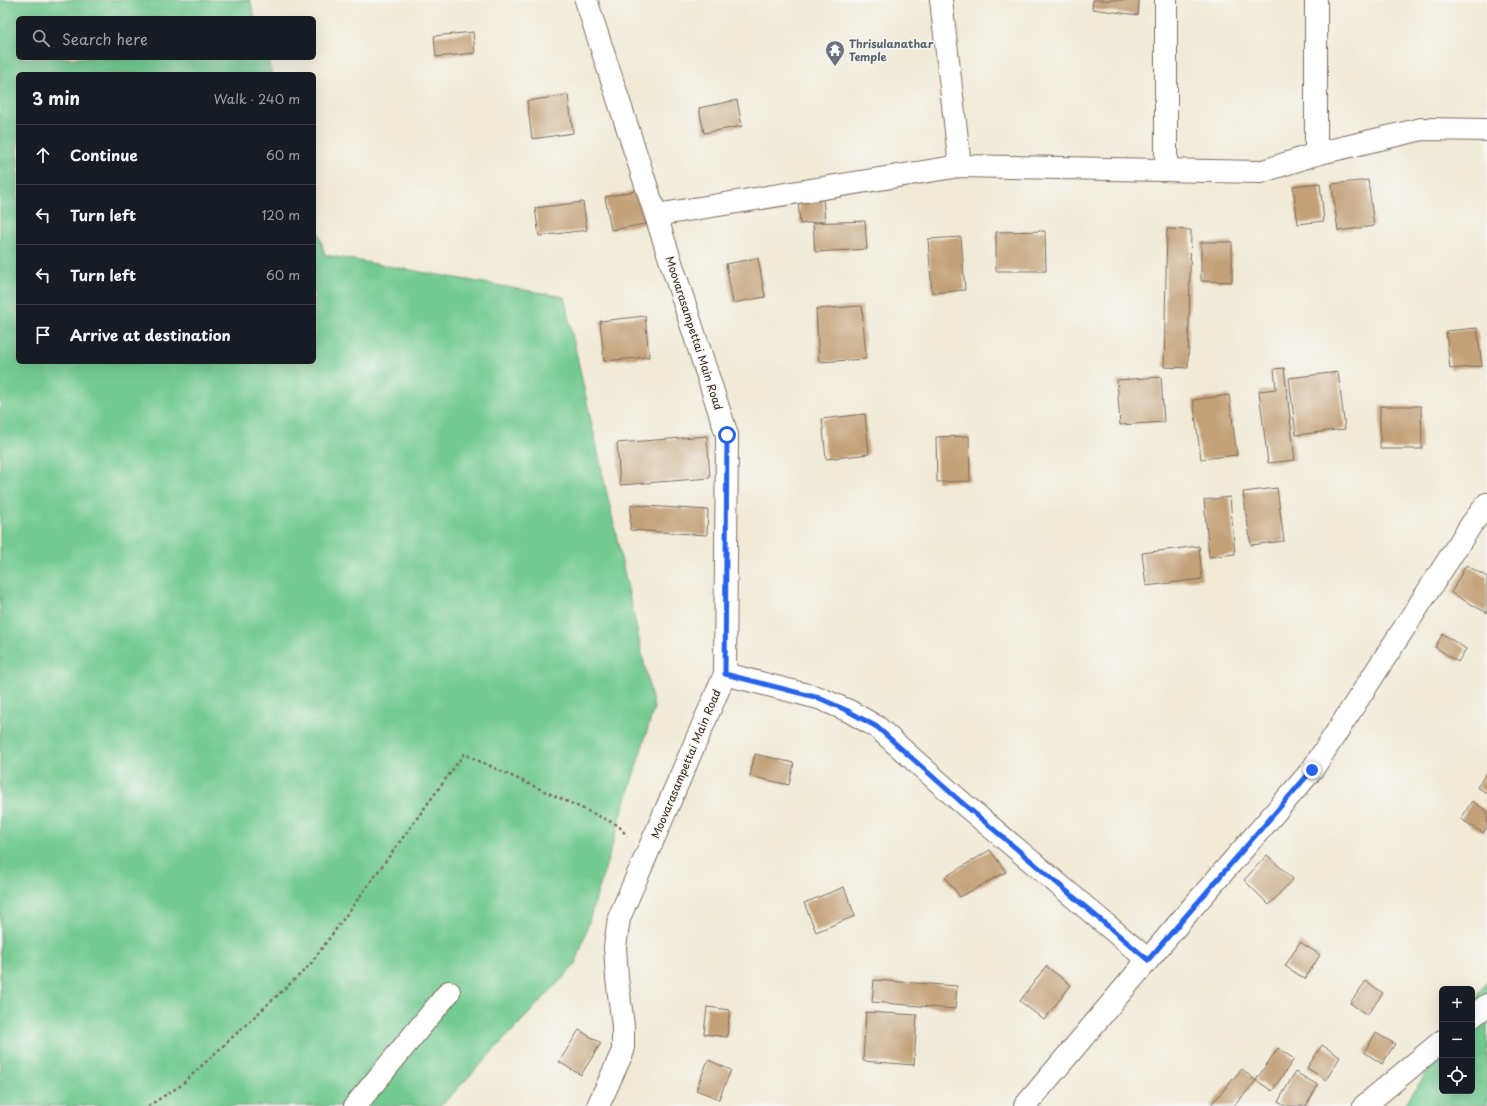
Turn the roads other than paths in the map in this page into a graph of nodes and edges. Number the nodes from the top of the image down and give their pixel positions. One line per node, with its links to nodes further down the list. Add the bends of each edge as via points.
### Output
1 (586, 0): 9 (street, Moovarasampettai Main Road)
2 (941, 0): 7 (street)
3 (1166, 0): 8 (street)
4 (1316, 0): 6 (street)
5 (1487, 130): 6 (street, via 1422,129)
6 (1316, 154): 8 (street, via 1260,172)
7 (960, 166): 8 (street); 9 (street)
8 (1166, 170)
9 (656, 215): 11 (street, Moovarasampettai Main Road, via 727,435)
10 (1487, 504): 12 (street, via 1312,770)
11 (725, 674): 12 (street, via 819,698 877,727 960,801); 18 (street, Moovarasampettai Main Road, via 619,918 615,947 623,1051)
12 (1148, 960): 19 (street)
13 (449, 992): 17 (street)
14 (1487, 1005): 15 (street)
15 (1475, 1015)
16 (1439, 1043): 20 (street)
17 (355, 1106)
18 (598, 1106)
19 (1025, 1106)
20 (1364, 1106)

